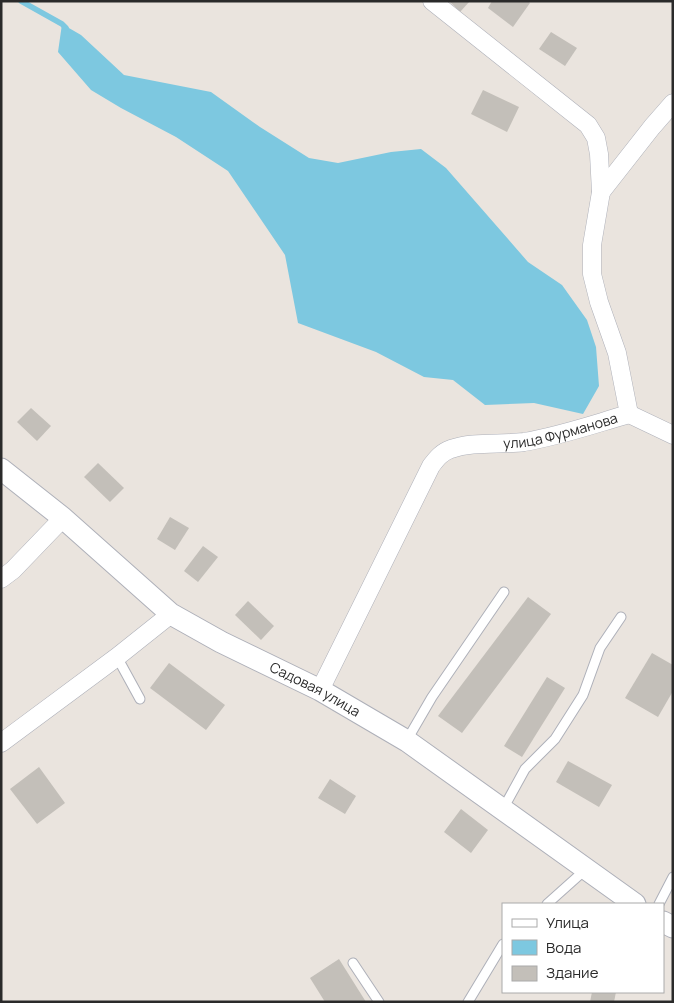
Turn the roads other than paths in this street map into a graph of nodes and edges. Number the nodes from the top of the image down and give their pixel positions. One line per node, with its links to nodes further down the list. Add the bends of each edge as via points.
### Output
1 (432, 1): 3 (street, улица Фурманова, via 588,125 600,154)
2 (673, 104): 3 (street)
3 (601, 192): 4 (street, улица Фурманова, via 592,245 592,274 598,302 617,353)
4 (629, 414): 5 (street); 13 (street, улица Фурманова, via 541,439 452,448 439,456 431,466)
5 (673, 435)
6 (1, 470): 7 (street, Садовая улица)
7 (63, 518): 8 (street); 10 (street, Садовая улица)
8 (1, 579)
9 (504, 592): 15 (lane, via 432,697)
10 (171, 614): 12 (street); 13 (street, Садовая улица)
11 (621, 616): 17 (lane, via 600,648 583,695 555,739 525,769)
12 (117, 657): 14 (lane); 16 (street)
13 (320, 690): 15 (street, Садовая улица)
14 (140, 699)
15 (407, 741): 17 (street, Садовая улица)
16 (1, 743)
17 (503, 809): 18 (street, Садовая улица)
18 (585, 870): 20 (lane); 21 (street, Садовая улица)
19 (673, 877): 22 (lane)
20 (548, 903)
21 (634, 903)
22 (660, 903)
23 (502, 946): 26 (lane)
24 (353, 963): 25 (lane)
25 (379, 1002)
26 (468, 1002)

